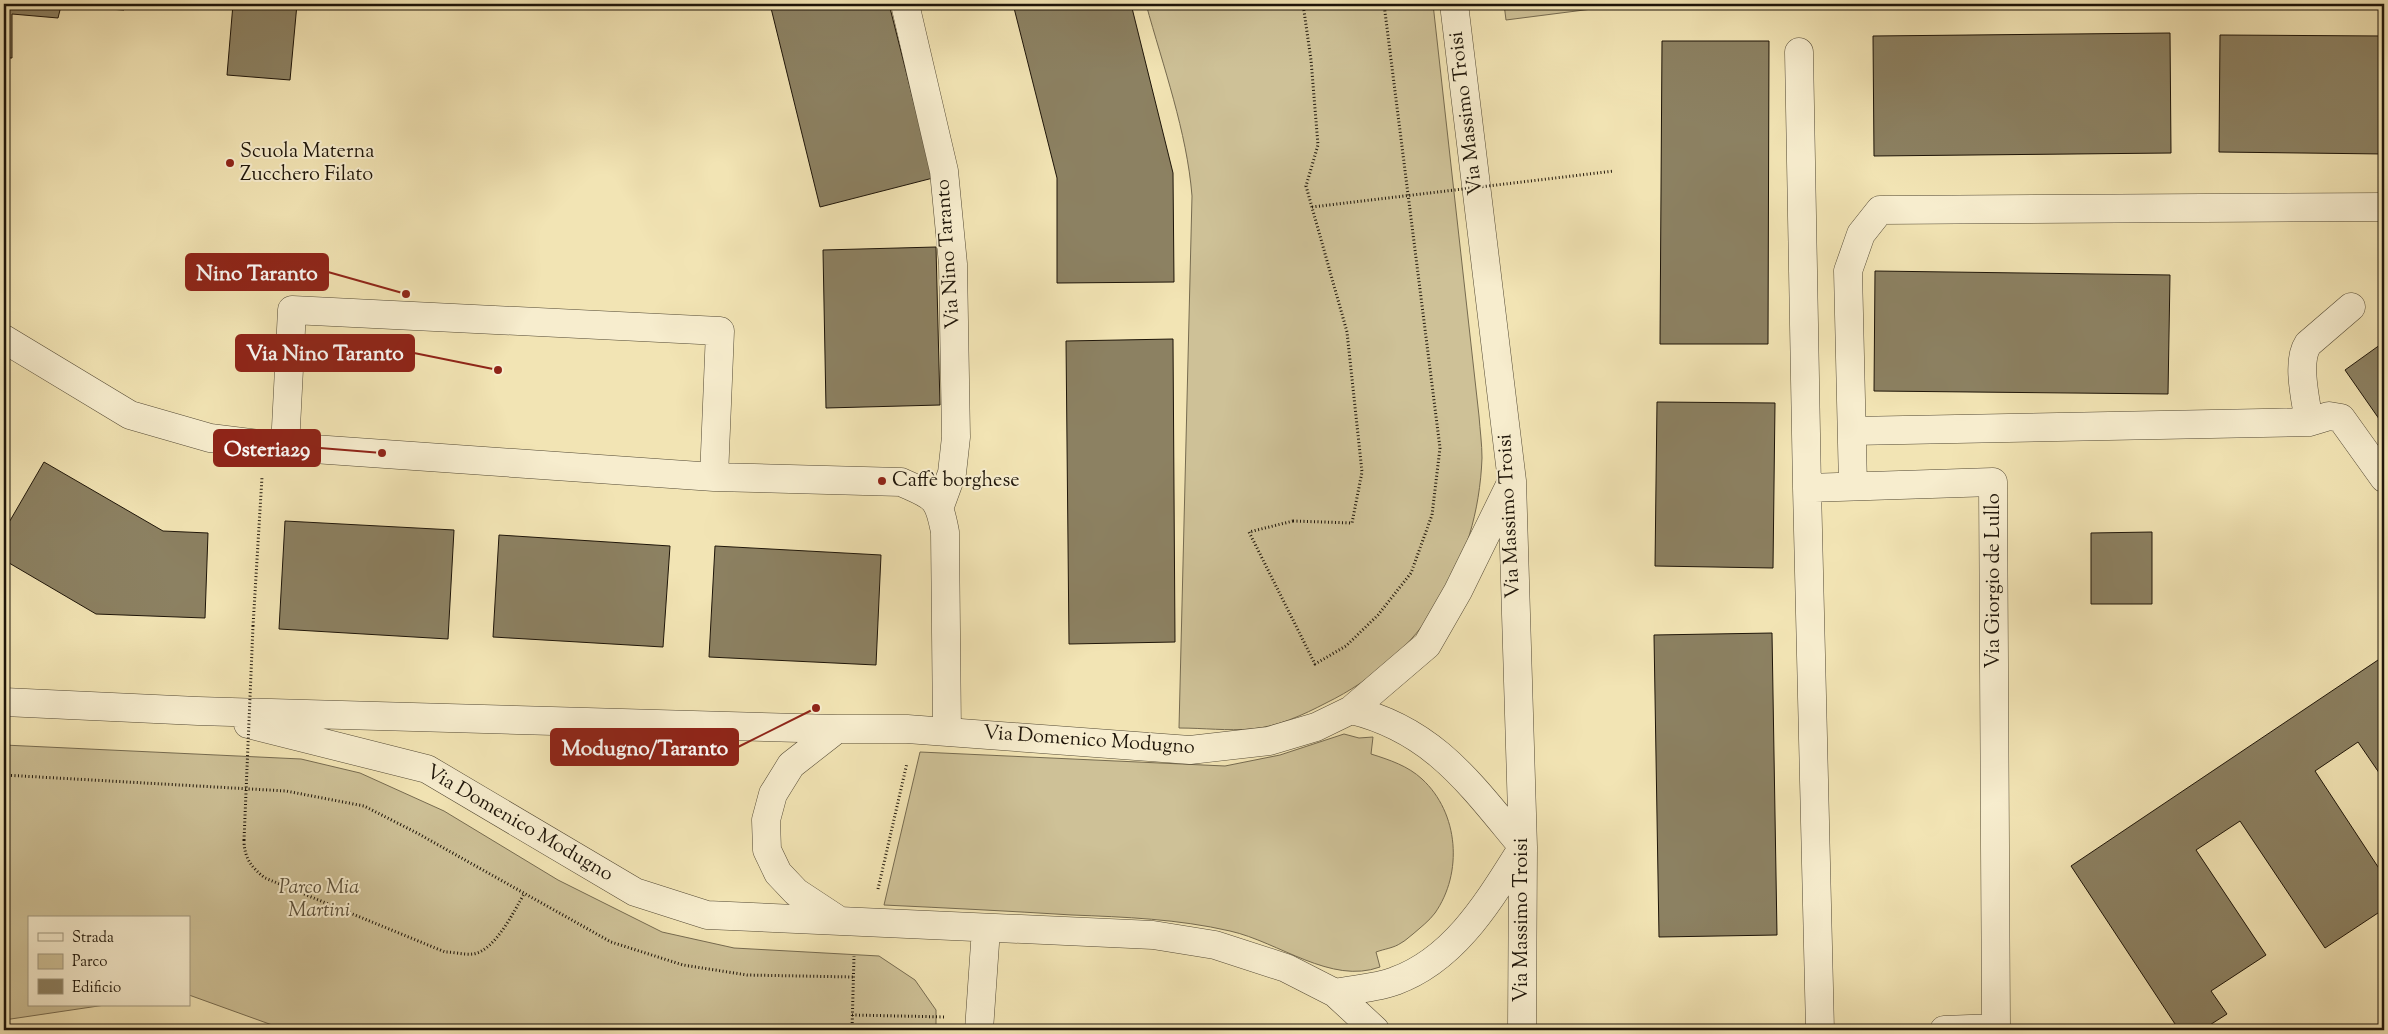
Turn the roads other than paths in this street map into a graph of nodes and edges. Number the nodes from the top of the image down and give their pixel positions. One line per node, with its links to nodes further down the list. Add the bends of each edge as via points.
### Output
1 (905, 4): 15 (street, Via Nino Taranto, via 944,171 953,264 956,437 952,473)
2 (1454, 4): 12 (street, Via Massimo Troisi)
3 (1800, 52): 14 (street)
4 (2384, 207): 8 (street, via 1880,210 1861,234 1848,271)
5 (2351, 308): 7 (street, via 2308,344 2303,352)
6 (4, 339): 9 (street, via 130,415 210,438)
7 (2308, 422): 8 (street); 11 (street, via 2329,416 2341,418)
8 (1852, 430): 13 (street)
9 (274, 445): 10 (street); 10 (street, via 292,310 720,331)
10 (714, 477): 15 (street, via 901,482 928,494)
11 (2384, 478)
12 (1512, 481): 17 (street, Via Domenico Modugno, via 1458,591 1427,645); 21 (street, Via Massimo Troisi)
13 (1853, 486): 14 (street, Via Giorgio de Lullo); 29 (street, Via Giorgio de Lullo, via 1993,482 1996,1028)
14 (1807, 488): 28 (street)
15 (940, 506): 20 (street, via 945,532)
16 (4, 702): 18 (street, Via Domenico Modugno)
17 (1351, 710): 20 (street, Via Domenico Modugno, via 1316,727 1269,741 1190,750); 21 (street, via 1377,716 1424,740 1464,776)
18 (198, 711): 19 (street, Via Domenico Modugno); 22 (street, Via Domenico Modugno, via 427,768 635,892 707,915)
19 (837, 729): 20 (street, Via Domenico Modugno); 22 (street, via 791,765 773,794 766,820 767,850 778,873 796,892)
20 (947, 732)
21 (1523, 847): 24 (street, via 1484,908 1426,967 1394,982); 27 (street, Via Massimo Troisi)
22 (841, 922): 23 (street, Via Domenico Modugno)
23 (986, 929): 24 (street, Via Domenico Modugno, via 1153,935 1215,945 1286,968); 25 (street)
24 (1335, 993): 26 (street, Via Domenico Modugno)
25 (979, 1024)
26 (1375, 1030)
27 (1522, 1030)
28 (1820, 1030)
29 (1944, 1030)

